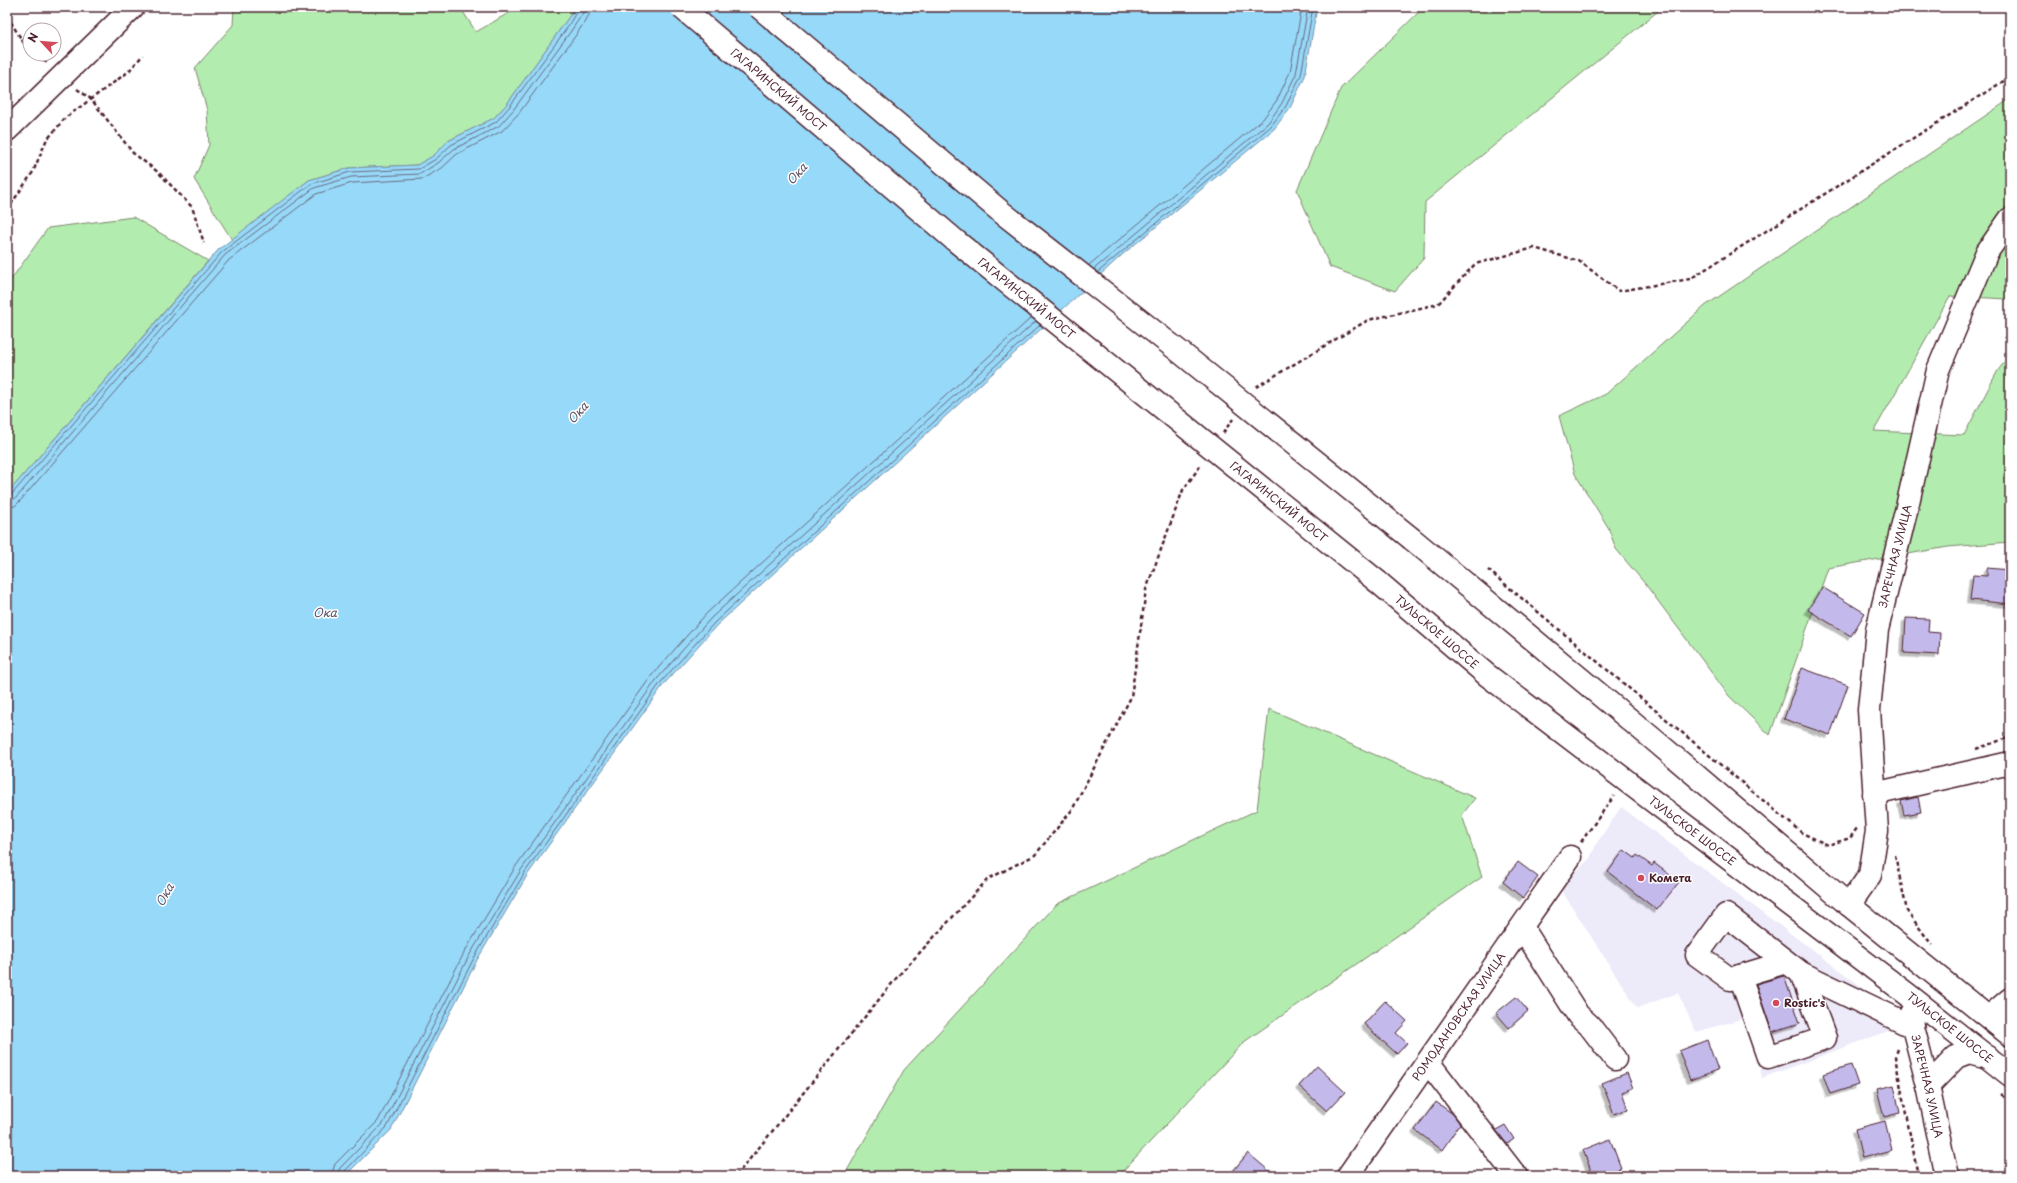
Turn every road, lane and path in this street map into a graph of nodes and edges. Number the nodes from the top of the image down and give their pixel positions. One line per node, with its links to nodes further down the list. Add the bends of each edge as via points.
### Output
1 (133, 7): 8 (main road)
2 (681, 7): 15 (main road, ГАГАРИНСКИЙ МОСТ, bridge, via 957,242)
3 (759, 7): 24 (main road, bridge, via 1000,211 1412,539)
4 (7, 16): 5 (path)
5 (22, 40)
6 (143, 55): 9 (path, via 128,72)
7 (45, 62): 8 (path)
8 (65, 74): 9 (path, via 74,86); 10 (main road)
9 (91, 99): 11 (path, via 65,118 46,141 33,172); 13 (path, via 134,153 158,172 192,207)
10 (7, 130)
11 (7, 210)
12 (2010, 219): 20 (main road, ЗАРЕЧНАЯ УЛИЦА, via 1987,252 1938,370 1877,630 1869,710)
13 (204, 243)
14 (1488, 570): 21 (path, via 1802,833 1828,845 1850,838)
15 (1378, 582): 29 (main road, ТУЛЬСКОЕ ШОССЕ, via 1487,675)
16 (2010, 737): 17 (path)
17 (1970, 750)
18 (2010, 763): 20 (main road)
19 (1615, 794): 23 (path)
20 (1874, 794): 24 (main road, ЗАРЕЧНАЯ УЛИЦА, via 1877,831 1870,875)
21 (1860, 823)
22 (1894, 851): 26 (path, via 1907,911)
23 (1570, 857): 25 (main road, РОМОДАНОВСКАЯ УЛИЦА)
24 (1849, 906): 31 (main road)
25 (1522, 927): 35 (main road, via 1578,1015); 36 (main road, РОМОДАНОВСКАЯ УЛИЦА)
26 (1938, 950)
27 (1793, 968): 28 (main road); 28 (main road, via 1726,915 1696,955 1730,979); 28 (main road, via 1825,1038 1768,1057); 32 (main road)
28 (1740, 976)
29 (1911, 997): 32 (main road, ЗАРЕЧНАЯ УЛИЦА); 34 (main road, ТУЛЬСКОЕ ШОССЕ)
30 (2010, 999): 31 (main road)
31 (1989, 1017): 33 (main road)
32 (1905, 1024): 38 (main road, ЗАРЕЧНАЯ УЛИЦА); 41 (path, via 1895,1057)
33 (2010, 1035)
34 (1988, 1057): 37 (main road, ТУЛЬСКОЕ ШОССЕ); 38 (main road, via 1969,1052 1956,1057)
35 (1615, 1058)
36 (1428, 1062): 39 (main road, РОМОДАНОВСКАЯ УЛИЦА); 40 (main road)
37 (2010, 1075)
38 (1928, 1086): 42 (main road, ЗАРЕЧНАЯ УЛИЦА)
39 (1348, 1176)
40 (1516, 1176)
41 (1918, 1176)
42 (1947, 1176)

